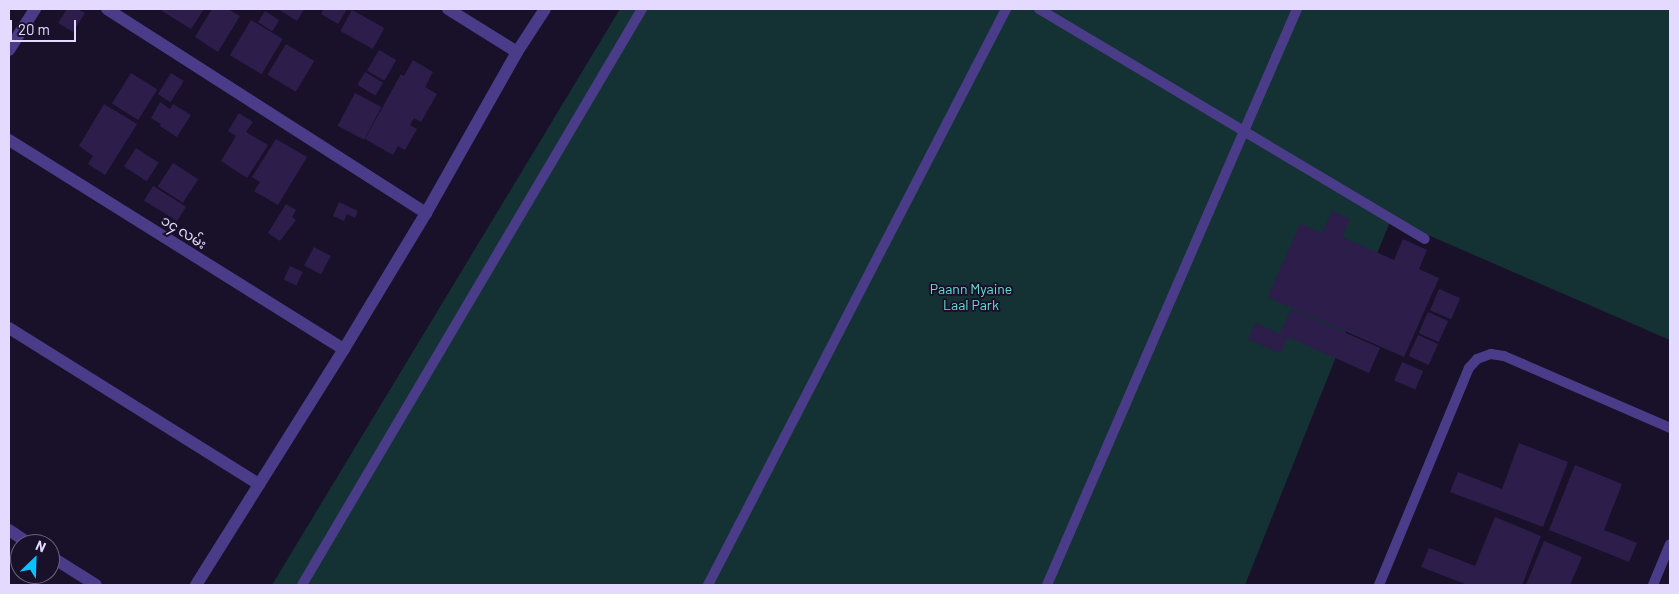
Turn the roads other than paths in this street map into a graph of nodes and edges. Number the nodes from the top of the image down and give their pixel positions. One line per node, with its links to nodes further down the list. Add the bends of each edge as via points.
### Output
1 (35, 9): 9 (street)
2 (106, 9): 13 (street)
3 (448, 9): 10 (street)
4 (546, 9): 10 (street)
5 (642, 9): 23 (lane)
6 (1006, 9): 24 (lane)
7 (1038, 9): 11 (lane)
8 (1298, 9): 11 (lane)
9 (9, 50)
10 (518, 52): 13 (street)
11 (1245, 131): 14 (lane); 25 (lane)
12 (9, 140): 16 (street, ၁၄ လမ်း)
13 (426, 213): 16 (street)
14 (1425, 239)
15 (9, 328): 18 (street)
16 (344, 350): 18 (street)
17 (1670, 428): 26 (lane, via 1504,356 1491,354 1477,359 1469,368)
18 (259, 484): 22 (street)
19 (1670, 544): 27 (lane)
20 (60, 562): 21 (street)
21 (96, 585)
22 (196, 585)
23 (302, 585)
24 (708, 585)
25 (1047, 585)
26 (1378, 585)
27 (1653, 585)

